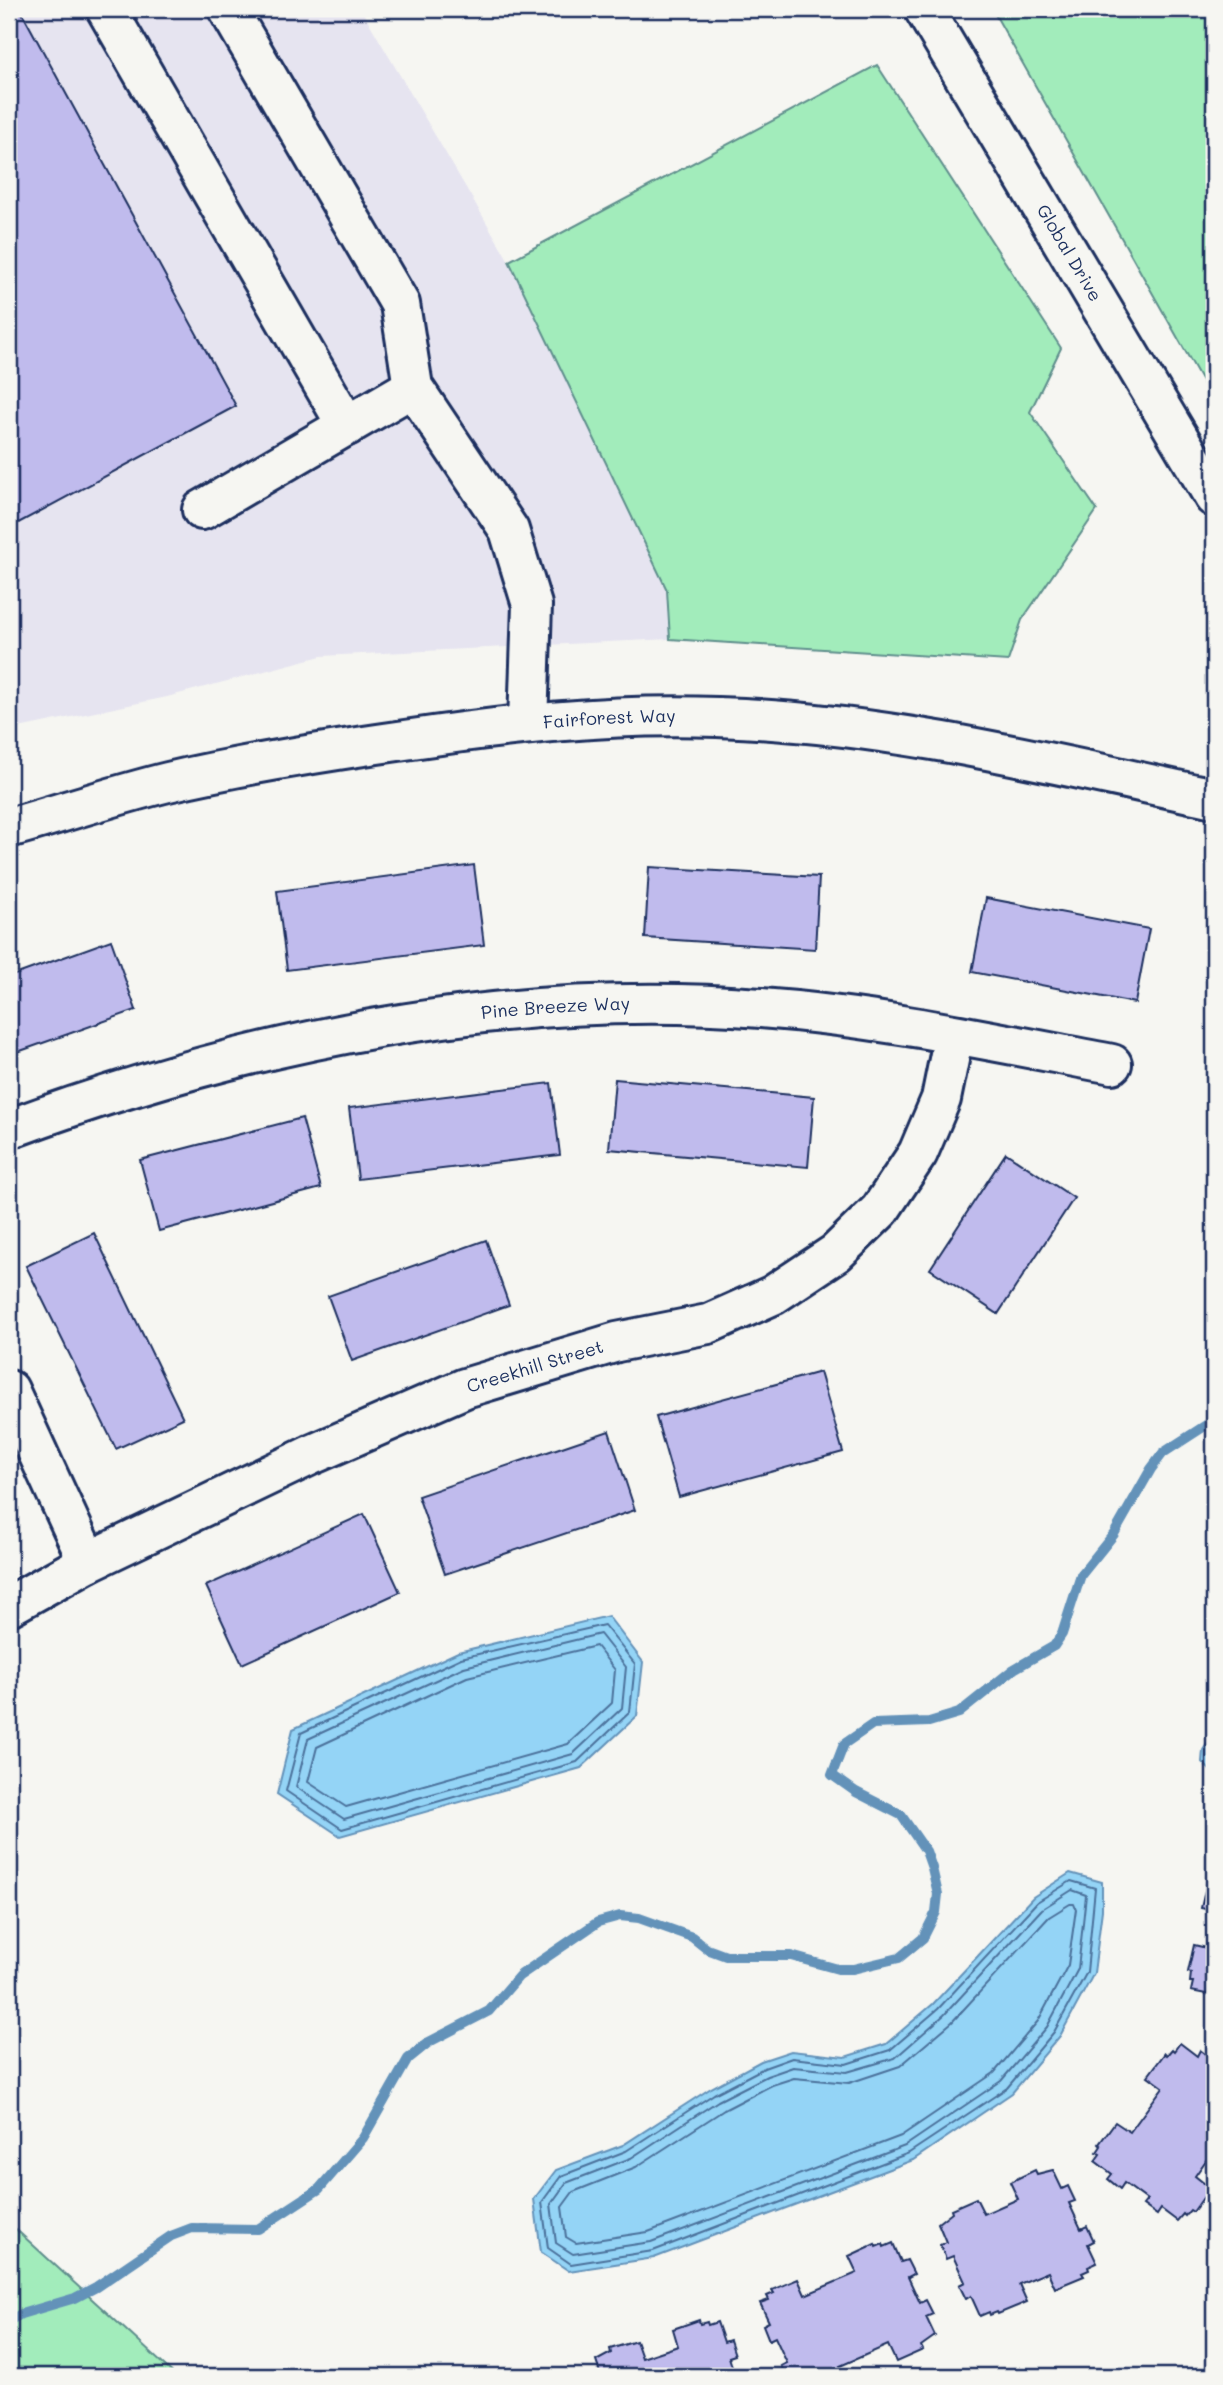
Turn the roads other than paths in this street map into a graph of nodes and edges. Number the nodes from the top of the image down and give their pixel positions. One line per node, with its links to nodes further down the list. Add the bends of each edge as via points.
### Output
1 (106, 9): 5 (main road)
2 (228, 9): 4 (main road, via 400,304)
3 (924, 9): 6 (main road, Global Drive)
4 (413, 387): 5 (main road); 8 (main road, via 509,530 532,605)
5 (347, 426): 7 (main road)
6 (1214, 497)
7 (202, 510)
8 (528, 724): 9 (main road, Fairforest Way, via 717,717 827,725 963,744); 10 (main road, Fairforest Way, via 279,758 165,783)
9 (1214, 798)
10 (9, 828)
11 (954, 1035): 12 (main road, Pine Breeze Way); 13 (main road, Pine Breeze Way, via 883,1020 759,1007 602,1004 470,1014 389,1024 224,1058 112,1091); 15 (main road, Creekhill Street, via 941,1099 918,1153 880,1210 836,1253 773,1295 708,1324 617,1342 466,1388 311,1455)
12 (1112, 1064)
13 (9, 1129)
14 (9, 1390): 15 (main road)
15 (88, 1562): 16 (main road, Creekhill Street)
16 (9, 1606)

